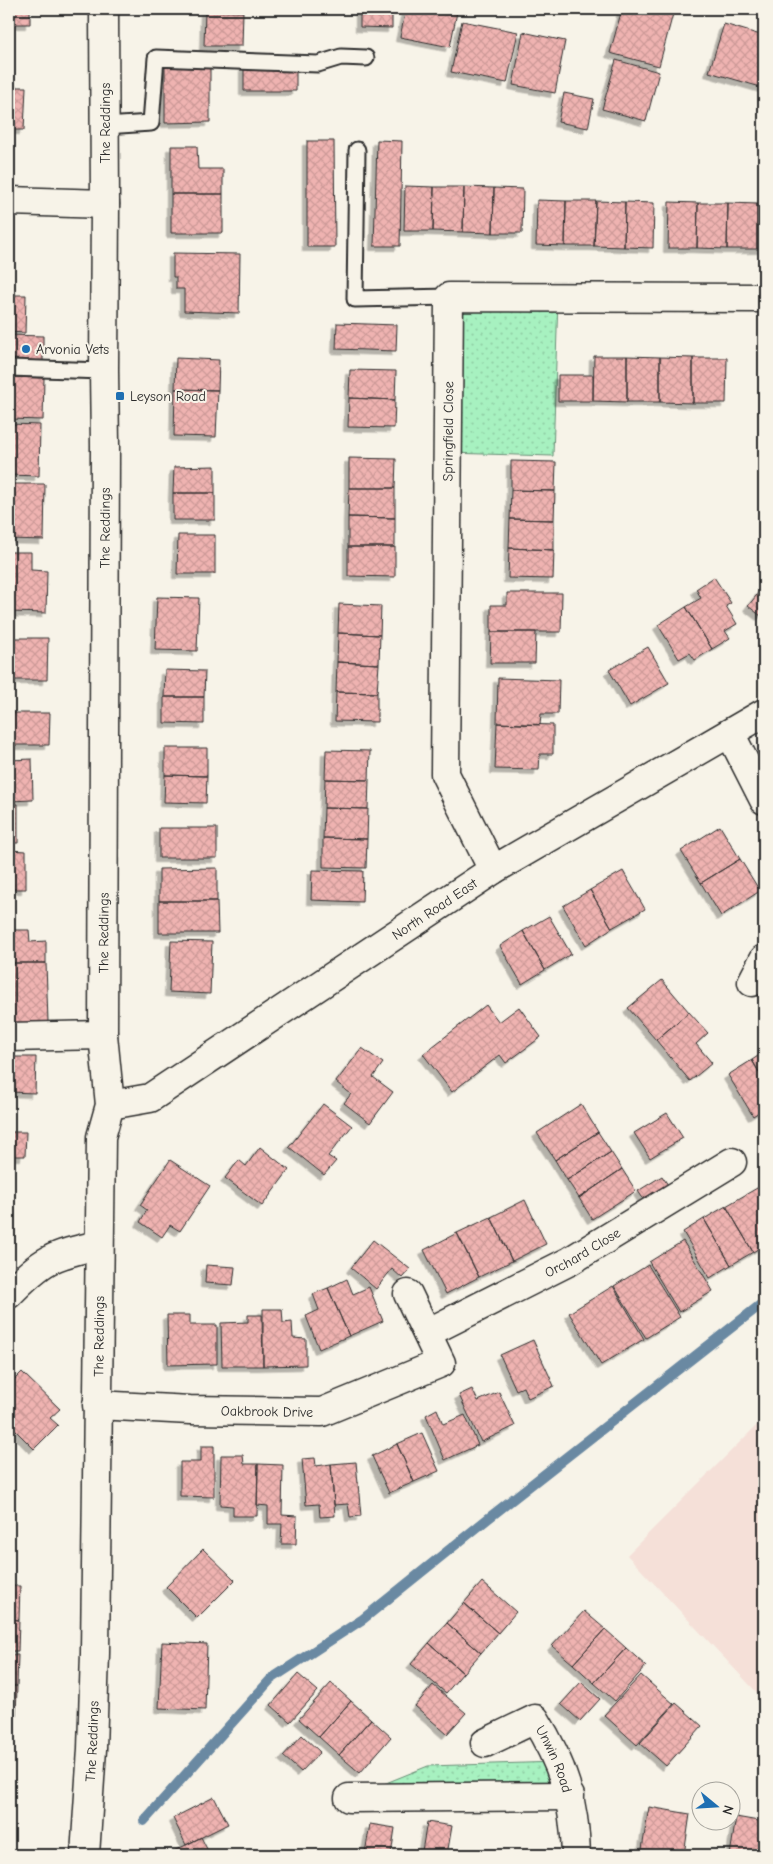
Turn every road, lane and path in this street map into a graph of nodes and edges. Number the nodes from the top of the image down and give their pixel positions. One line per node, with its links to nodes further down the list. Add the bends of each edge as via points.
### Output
1 (104, 9): 3 (street, The Reddings)
2 (366, 58): 3 (lane, via 342,56 318,64 156,58 151,123)
3 (105, 126): 6 (street, The Reddings)
4 (357, 150): 7 (lane, via 355,299)
5 (9, 201): 6 (street)
6 (105, 204): 10 (street, The Reddings)
7 (449, 297): 8 (street); 14 (street, Springfield Close, via 445,774)
8 (764, 298)
9 (9, 368): 10 (lane)
10 (104, 371): 15 (street, The Reddings)
11 (764, 713): 12 (street, North Road East)
12 (730, 733): 13 (street); 14 (street, North Road East)
13 (764, 800)
14 (493, 870): 17 (street, North Road East, via 150,1098)
15 (103, 1035): 16 (street); 17 (street, The Reddings)
16 (9, 1037)
17 (110, 1105): 19 (street, The Reddings, via 101,1136)
18 (732, 1162): 22 (street, Orchard Close, via 570,1261)
19 (99, 1245): 20 (street, via 49,1258); 23 (street, The Reddings)
20 (9, 1294)
21 (408, 1294): 22 (street, Oakbrook Drive)
22 (427, 1333): 23 (street, Oakbrook Drive, via 441,1363 322,1412)
23 (97, 1405): 27 (street, The Reddings, via 95,1652)
24 (485, 1743): 25 (street, Unwin Road, via 535,1719 548,1740)
25 (570, 1796): 26 (street); 28 (street, Unwin Road)
26 (349, 1798)
27 (85, 1855)
28 (576, 1855)

